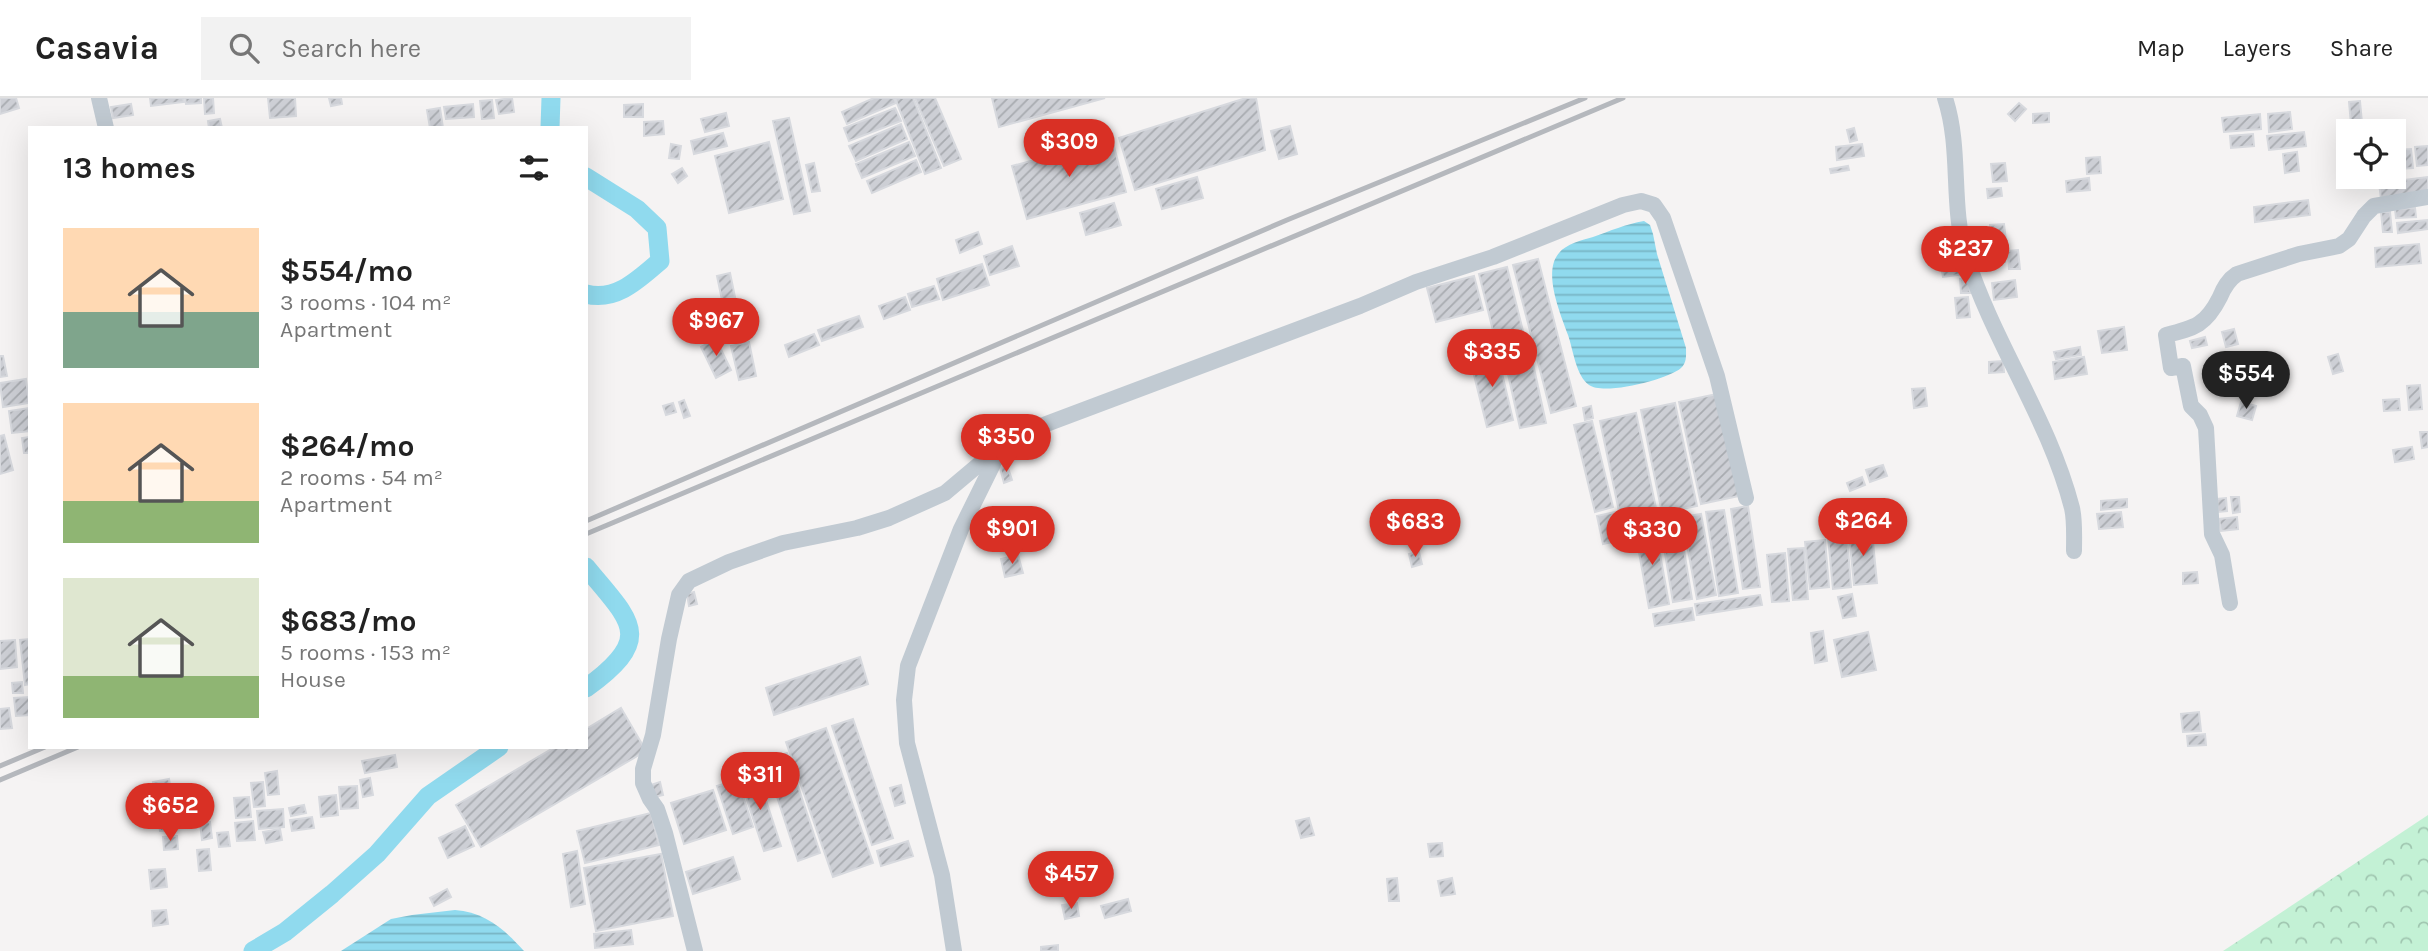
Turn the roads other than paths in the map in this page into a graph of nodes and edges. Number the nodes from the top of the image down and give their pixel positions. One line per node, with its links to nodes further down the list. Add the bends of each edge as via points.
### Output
1 (99, 98): 3 (street)
2 (1945, 98): 7 (street, via 1957,166 1957,222 1966,255 1983,306 2056,461 2072,510)
3 (106, 126)
4 (2428, 197): 8 (street, via 2374,206 2339,246 2237,274 2229,279 2202,323 2166,335 2171,368 2183,366 2191,406 2206,428 2212,534 2222,555)
5 (1002, 445): 6 (street, via 1025,432 1416,282 1641,201 1654,205 1663,218 1717,376); 9 (street, via 945,493 889,519 783,543 729,562 689,581 680,595 643,783 665,833); 10 (street, via 961,530 908,666 904,701 907,743 942,875)
6 (1746, 498)
7 (2074, 551)
8 (2230, 603)
9 (695, 951)
10 (954, 951)

